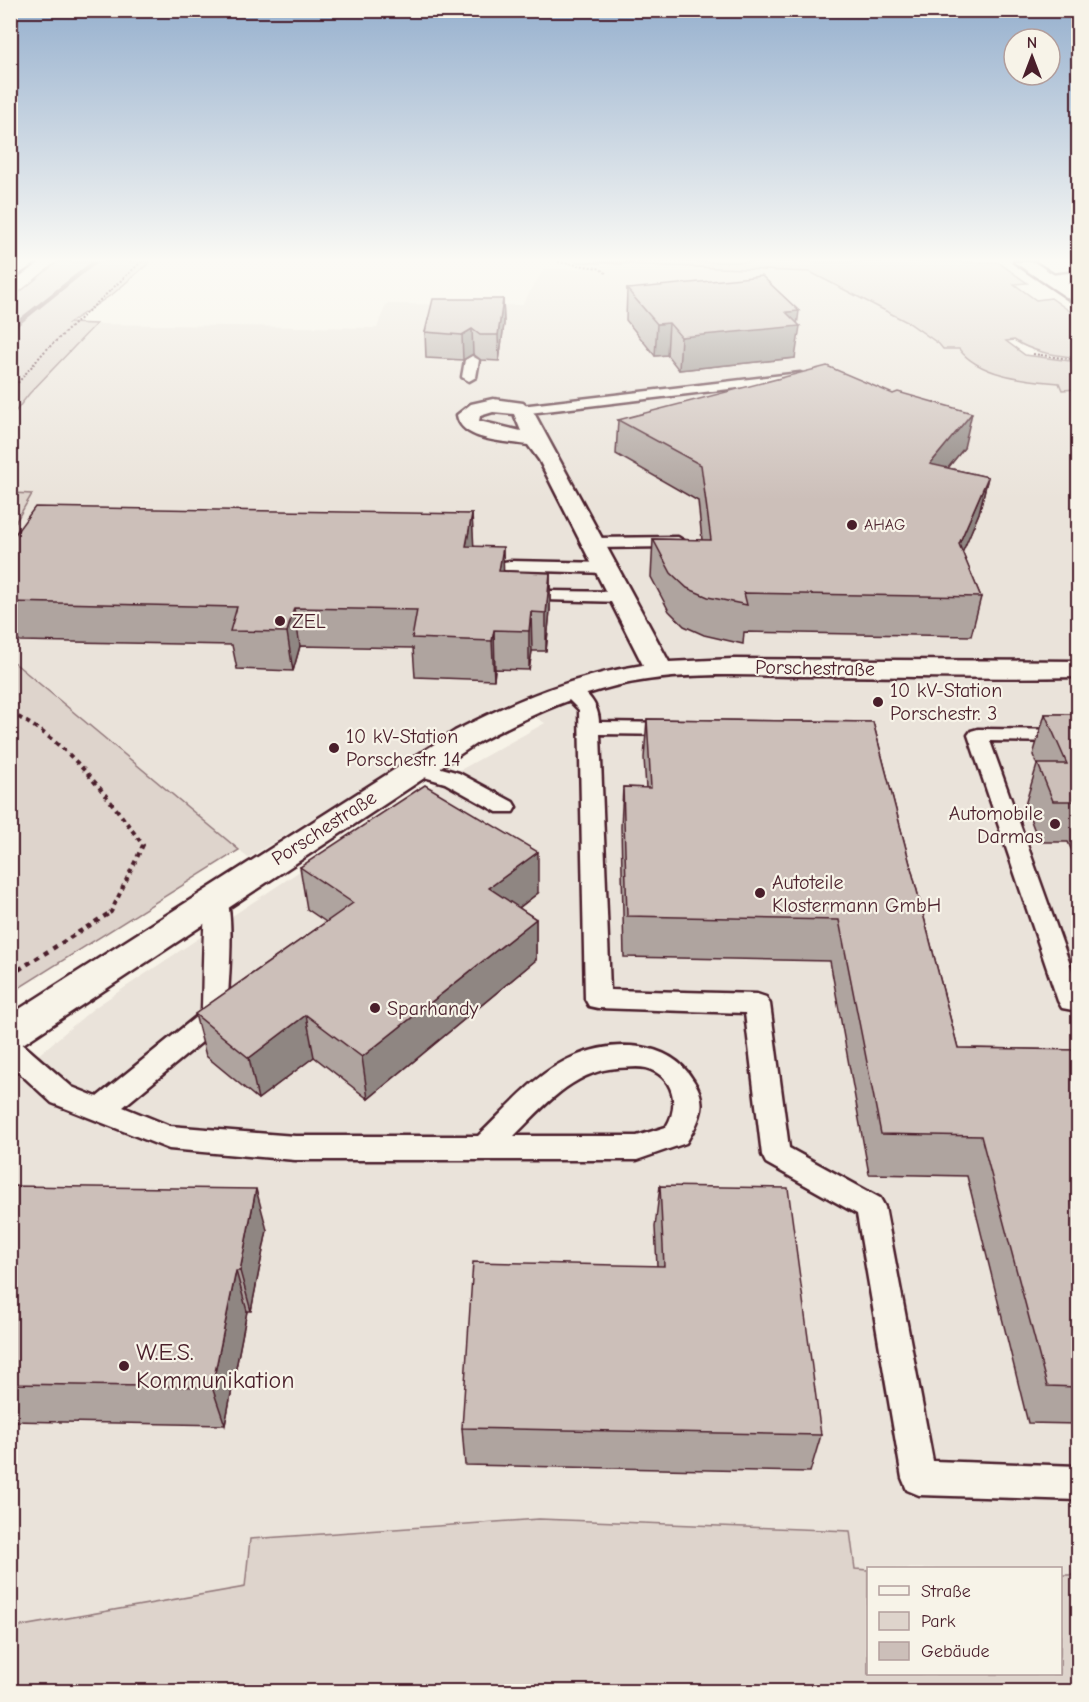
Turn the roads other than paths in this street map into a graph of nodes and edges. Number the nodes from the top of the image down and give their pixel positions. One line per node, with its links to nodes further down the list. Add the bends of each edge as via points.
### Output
1 (472, 360): 3 (lane)
2 (815, 375): 4 (lane)
3 (469, 377)
4 (521, 410): 5 (street); 5 (street, via 486,406 474,409 468,415 469,423 476,429)
5 (534, 440): 6 (street, via 549,458)
6 (594, 543): 8 (lane, via 678,542); 9 (street)
7 (510, 566): 9 (lane)
8 (682, 567)
9 (608, 568): 11 (street)
10 (550, 596): 11 (lane)
11 (623, 597): 13 (street)
12 (1078, 669): 13 (street, Porschestraße, via 733,667)
13 (660, 671): 14 (street, Porschestraße, via 612,678)
14 (570, 691): 15 (lane, via 589,709); 18 (street, Porschestraße, via 494,722)
15 (590, 728): 16 (lane); 28 (lane, via 597,999 757,1004 776,1155 870,1207 919,1478)
16 (698, 729)
17 (1078, 736): 22 (lane, via 978,735 1071,1002)
18 (417, 768): 19 (lane, via 453,778); 20 (street, Porschestraße)
19 (505, 807)
20 (216, 897): 23 (lane, via 219,935); 24 (street, Porschestraße)
21 (243, 995): 23 (lane)
22 (1078, 1002)
23 (215, 1016): 26 (lane)
24 (10, 1034)
25 (10, 1048): 26 (lane, via 62,1095)
26 (100, 1111): 27 (lane, via 169,1137 296,1148)
27 (485, 1147): 27 (lane, via 637,1148 676,1136 689,1115 687,1091 668,1066 644,1056 580,1065 549,1087)
28 (1078, 1483)

